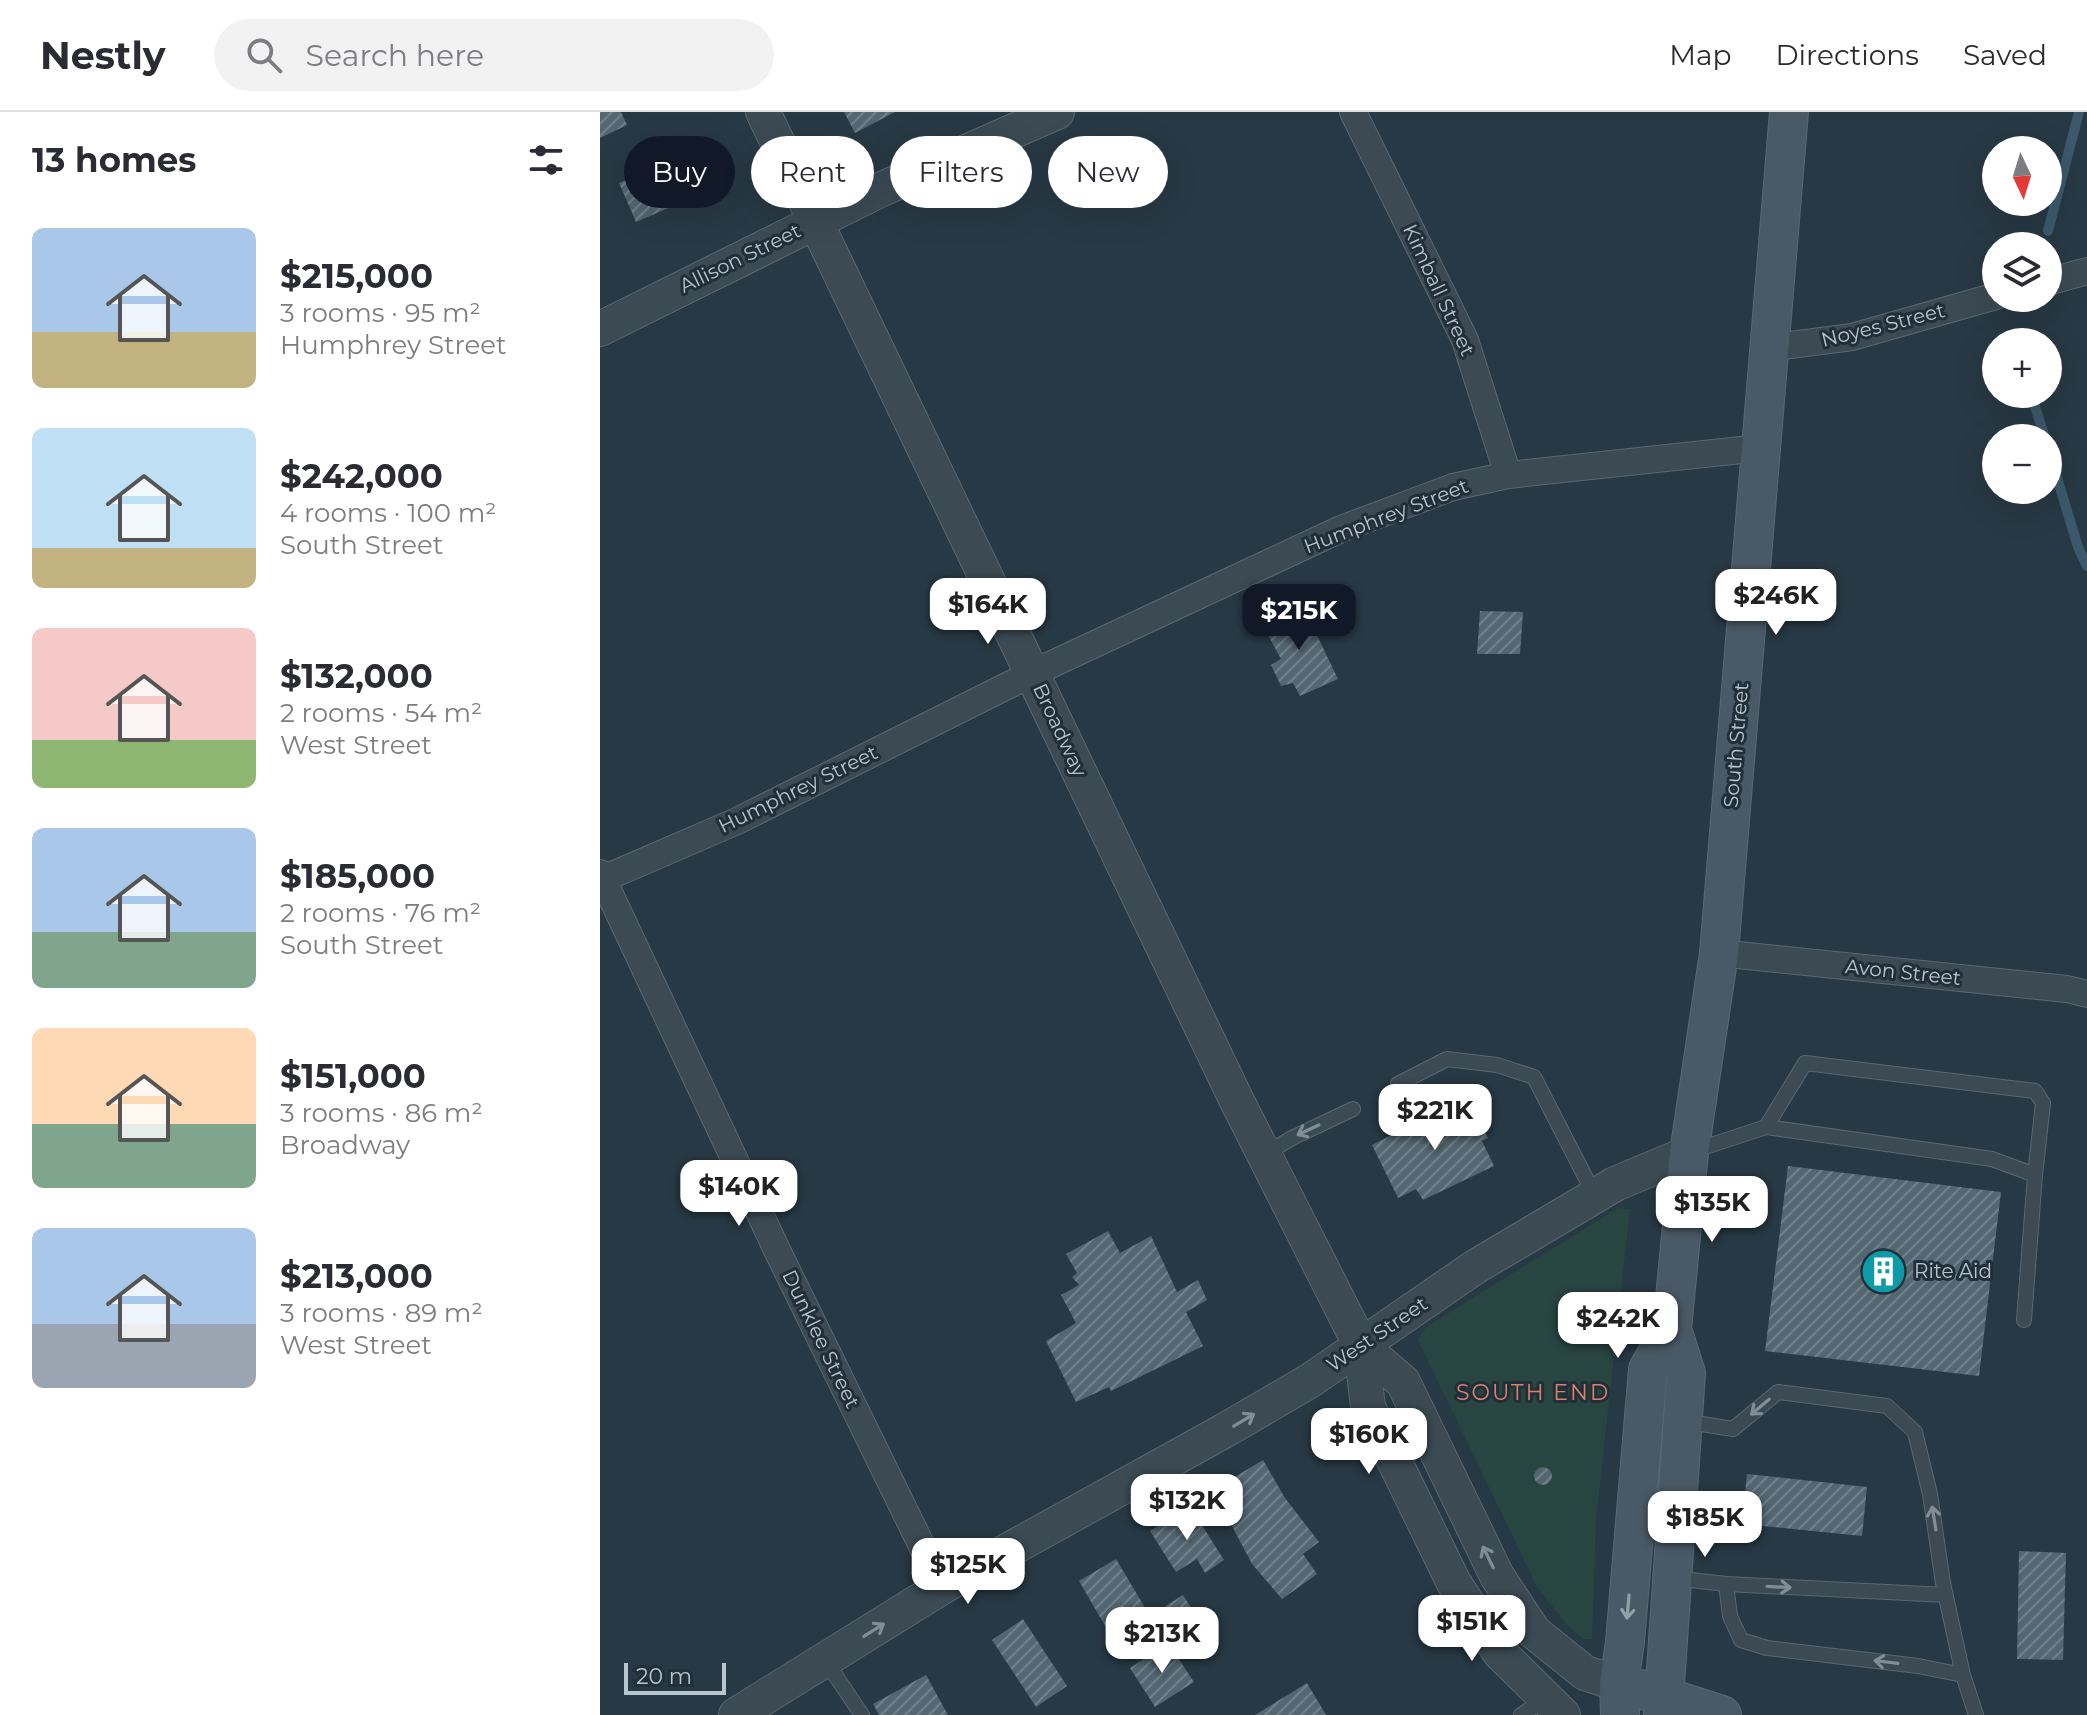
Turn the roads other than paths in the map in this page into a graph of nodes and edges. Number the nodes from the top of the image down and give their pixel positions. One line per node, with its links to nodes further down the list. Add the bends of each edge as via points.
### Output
1 (763, 112): 5 (street, Broadway)
2 (1057, 112): 5 (street, Allison Street)
3 (1353, 112): 12 (street, Kimball Street, via 1465,340)
4 (1789, 112): 10 (main road, South Street)
5 (816, 222): 9 (street, Allison Street); 13 (street, Broadway)
6 (2087, 271): 7 (street)
7 (2062, 278)
8 (1982, 300): 10 (street, Noyes Street, via 1852,337)
9 (600, 329)
10 (1768, 348): 11 (main road, South Street)
11 (1760, 448): 12 (street, Humphrey Street); 15 (main road, South Street)
12 (1508, 475): 13 (street, Humphrey Street, via 1453,487 1341,529)
13 (1033, 673): 14 (street, Humphrey Street, via 737,821); 21 (street, Broadway)
14 (602, 876): 30 (street, Dunklee Street)
15 (1719, 953): 16 (street, Avon Street); 20 (main road, South Street)
16 (2087, 994)
17 (1398, 1084): 23 (lane, via 1447,1059 1497,1065 1534,1077)
18 (1353, 1109): 21 (lane, one-way to 21)
19 (1766, 1127): 20 (lane); 22 (lane, via 1992,1159); 22 (lane, via 1805,1063 2035,1091 2043,1103)
20 (1689, 1153): 23 (street, West Street); 25 (main road, South Street)
21 (1264, 1155): 26 (street, Broadway)
22 (2035, 1175): 24 (lane)
23 (1595, 1196): 26 (street, West Street, via 1475,1267)
24 (2024, 1320)
25 (1672, 1329): 27 (main road, South Street, via 1686,1373); 34 (main road, South Street, one-way to 34, via 1648,1369)
26 (1361, 1346): 30 (street, West Street, one-way to 26, via 1229,1428); 34 (street, Broadway, one-way to 26, via 1534,1632 1497,1576 1403,1382); 36 (street, Broadway, via 1368,1407 1454,1583)
27 (1681, 1421): 28 (main road, South Street); 31 (lane, one-way to 27, via 1915,1432 1887,1406 1778,1392 1733,1429)
28 (1673, 1578): 29 (lane); 35 (main road, South Street)
29 (1726, 1584): 31 (lane, one-way to 31); 33 (lane, one-way to 29, via 1741,1640 1730,1616)
30 (942, 1587): 32 (street, West Street, one-way to 30)
31 (1946, 1595): 33 (lane)
32 (825, 1660): 37 (street, West Street); 38 (lane)
33 (1963, 1675): 40 (lane)
34 (1620, 1700): 35 (main road, Broadway)
35 (1664, 1705): 39 (main road, Broadway)
36 (1543, 1710)
37 (736, 1715)
38 (862, 1715)
39 (1722, 1715)
40 (1976, 1715)

